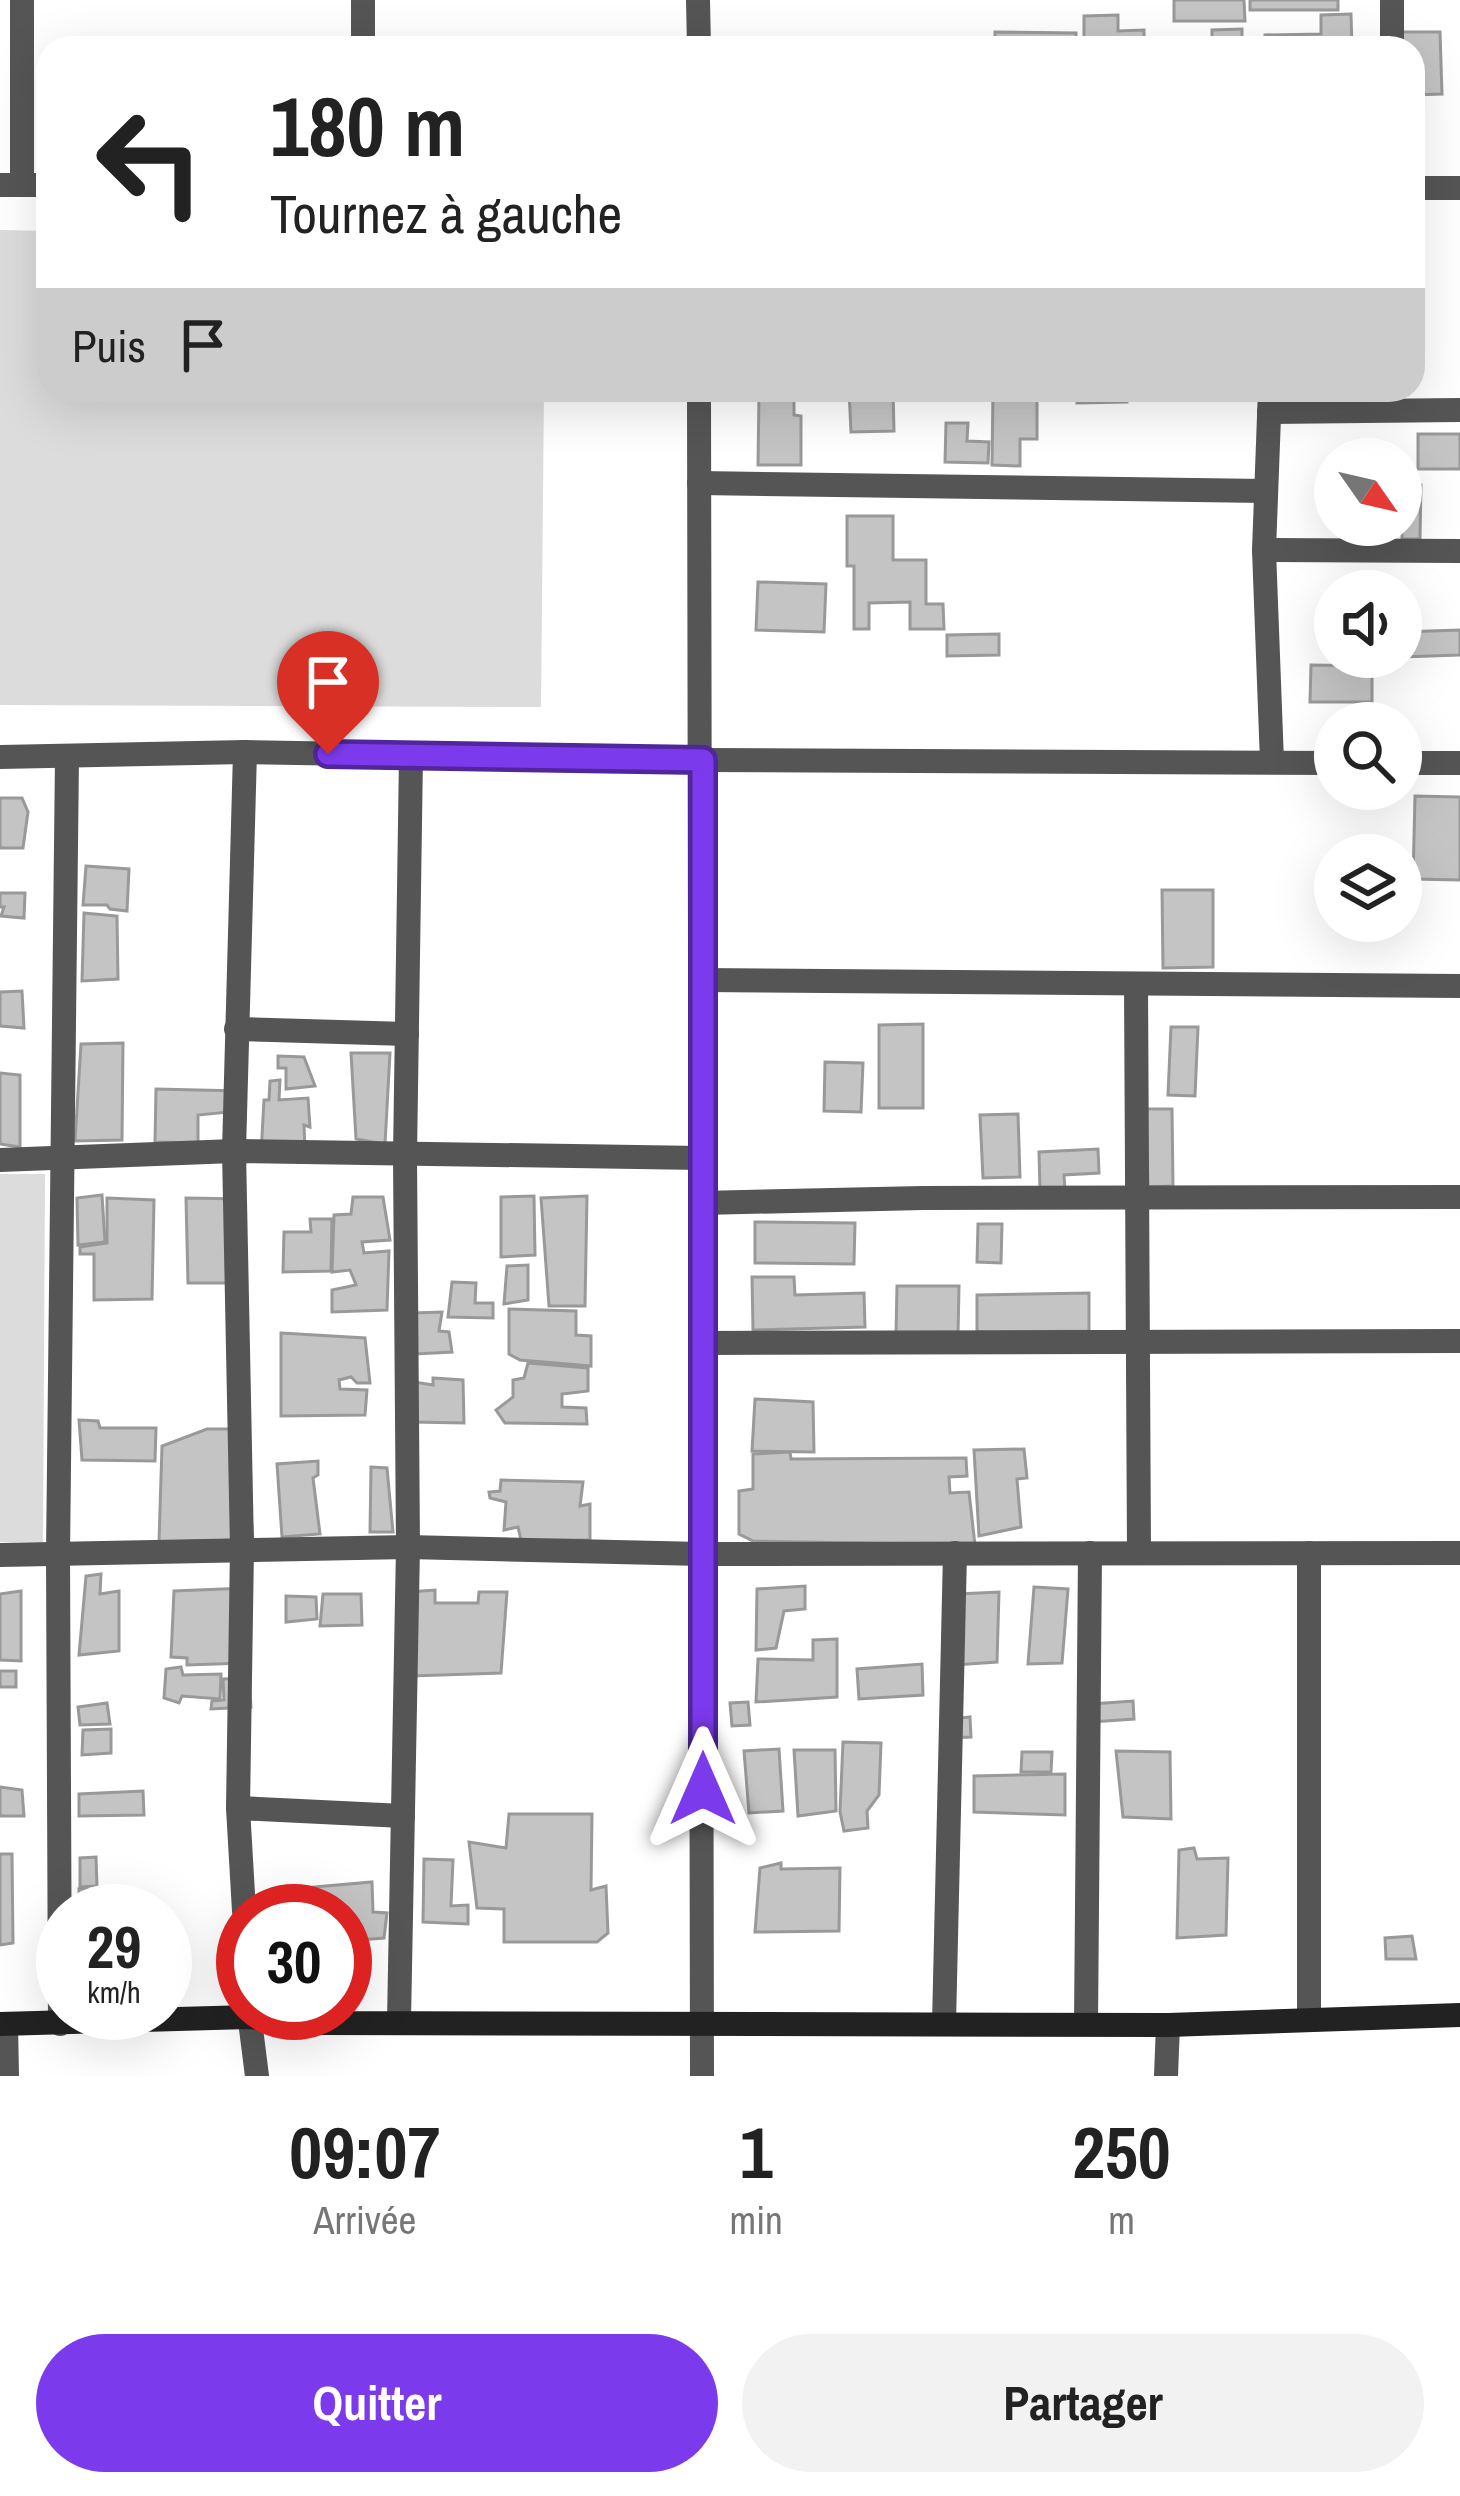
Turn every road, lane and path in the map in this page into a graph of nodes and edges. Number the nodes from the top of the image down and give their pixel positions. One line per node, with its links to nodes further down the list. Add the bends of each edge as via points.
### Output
1 (22, 0): 8 (street)
2 (363, 0): 5 (street)
3 (698, 0): 6 (street)
4 (1392, 0): 7 (street)
5 (363, 36)
6 (698, 36)
7 (1392, 36)
8 (23, 185)
9 (1425, 188): 10 (street)
10 (1460, 188)
11 (699, 402): 15 (street)
12 (1270, 402): 16 (street)
13 (1291, 402): 14 (street)
14 (1460, 410)
15 (699, 483): 16 (street); 23 (street)
16 (1265, 491): 17 (street)
17 (1264, 550): 18 (street); 24 (street)
18 (1460, 551)
19 (245, 752): 20 (street); 22 (street); 31 (street)
20 (411, 756): 23 (street); 32 (street)
21 (0, 757): 22 (street)
22 (67, 758): 37 (street)
23 (703, 760): 24 (street); 28 (street)
24 (1272, 762): 25 (street)
25 (1314, 763)
26 (1422, 763): 27 (street)
27 (1460, 763)
28 (701, 980): 29 (street); 35 (street)
29 (1136, 984): 30 (street); 39 (street)
30 (1460, 986)
31 (236, 1029): 32 (street); 33 (street)
32 (406, 1034): 34 (street)
33 (234, 1151): 34 (street); 37 (street); 45 (street)
34 (405, 1156): 35 (street); 44 (street)
35 (701, 1158): 40 (street)
36 (0, 1160): 37 (street)
37 (62, 1160): 53 (street)
38 (1460, 1197): 39 (street)
39 (1136, 1198): 40 (street); 43 (street)
40 (701, 1203): 42 (street)
41 (1460, 1341): 43 (street)
42 (701, 1343): 43 (street); 51 (street)
43 (1138, 1343): 49 (street)
44 (408, 1547): 45 (street); 51 (street); 55 (street)
45 (242, 1548): 53 (street); 54 (street)
46 (1309, 1552): 49 (street); 50 (street); 59 (street)
47 (955, 1553): 48 (street); 51 (street); 65 (street)
48 (1090, 1553): 49 (street); 66 (street)
49 (1139, 1553)
50 (1460, 1553)
51 (702, 1554): 64 (street)
52 (0, 1555): 53 (street)
53 (58, 1555): 56 (street)
54 (238, 1808): 55 (street); 57 (street)
55 (403, 1816): 60 (street)
56 (59, 1884)
57 (242, 1884)
58 (1460, 2015): 59 (main road)
59 (1310, 2017): 67 (main road)
60 (399, 2021): 61 (main road); 64 (main road)
61 (372, 2022)
62 (3, 2024): 63 (main road); 69 (street)
63 (36, 2024)
64 (703, 2024): 65 (main road); 71 (street)
65 (944, 2024): 66 (main road)
66 (1086, 2024): 67 (main road)
67 (1168, 2025): 72 (street)
68 (252, 2040): 70 (street)
69 (7, 2076)
70 (257, 2076)
71 (701, 2076)
72 (1166, 2076)

